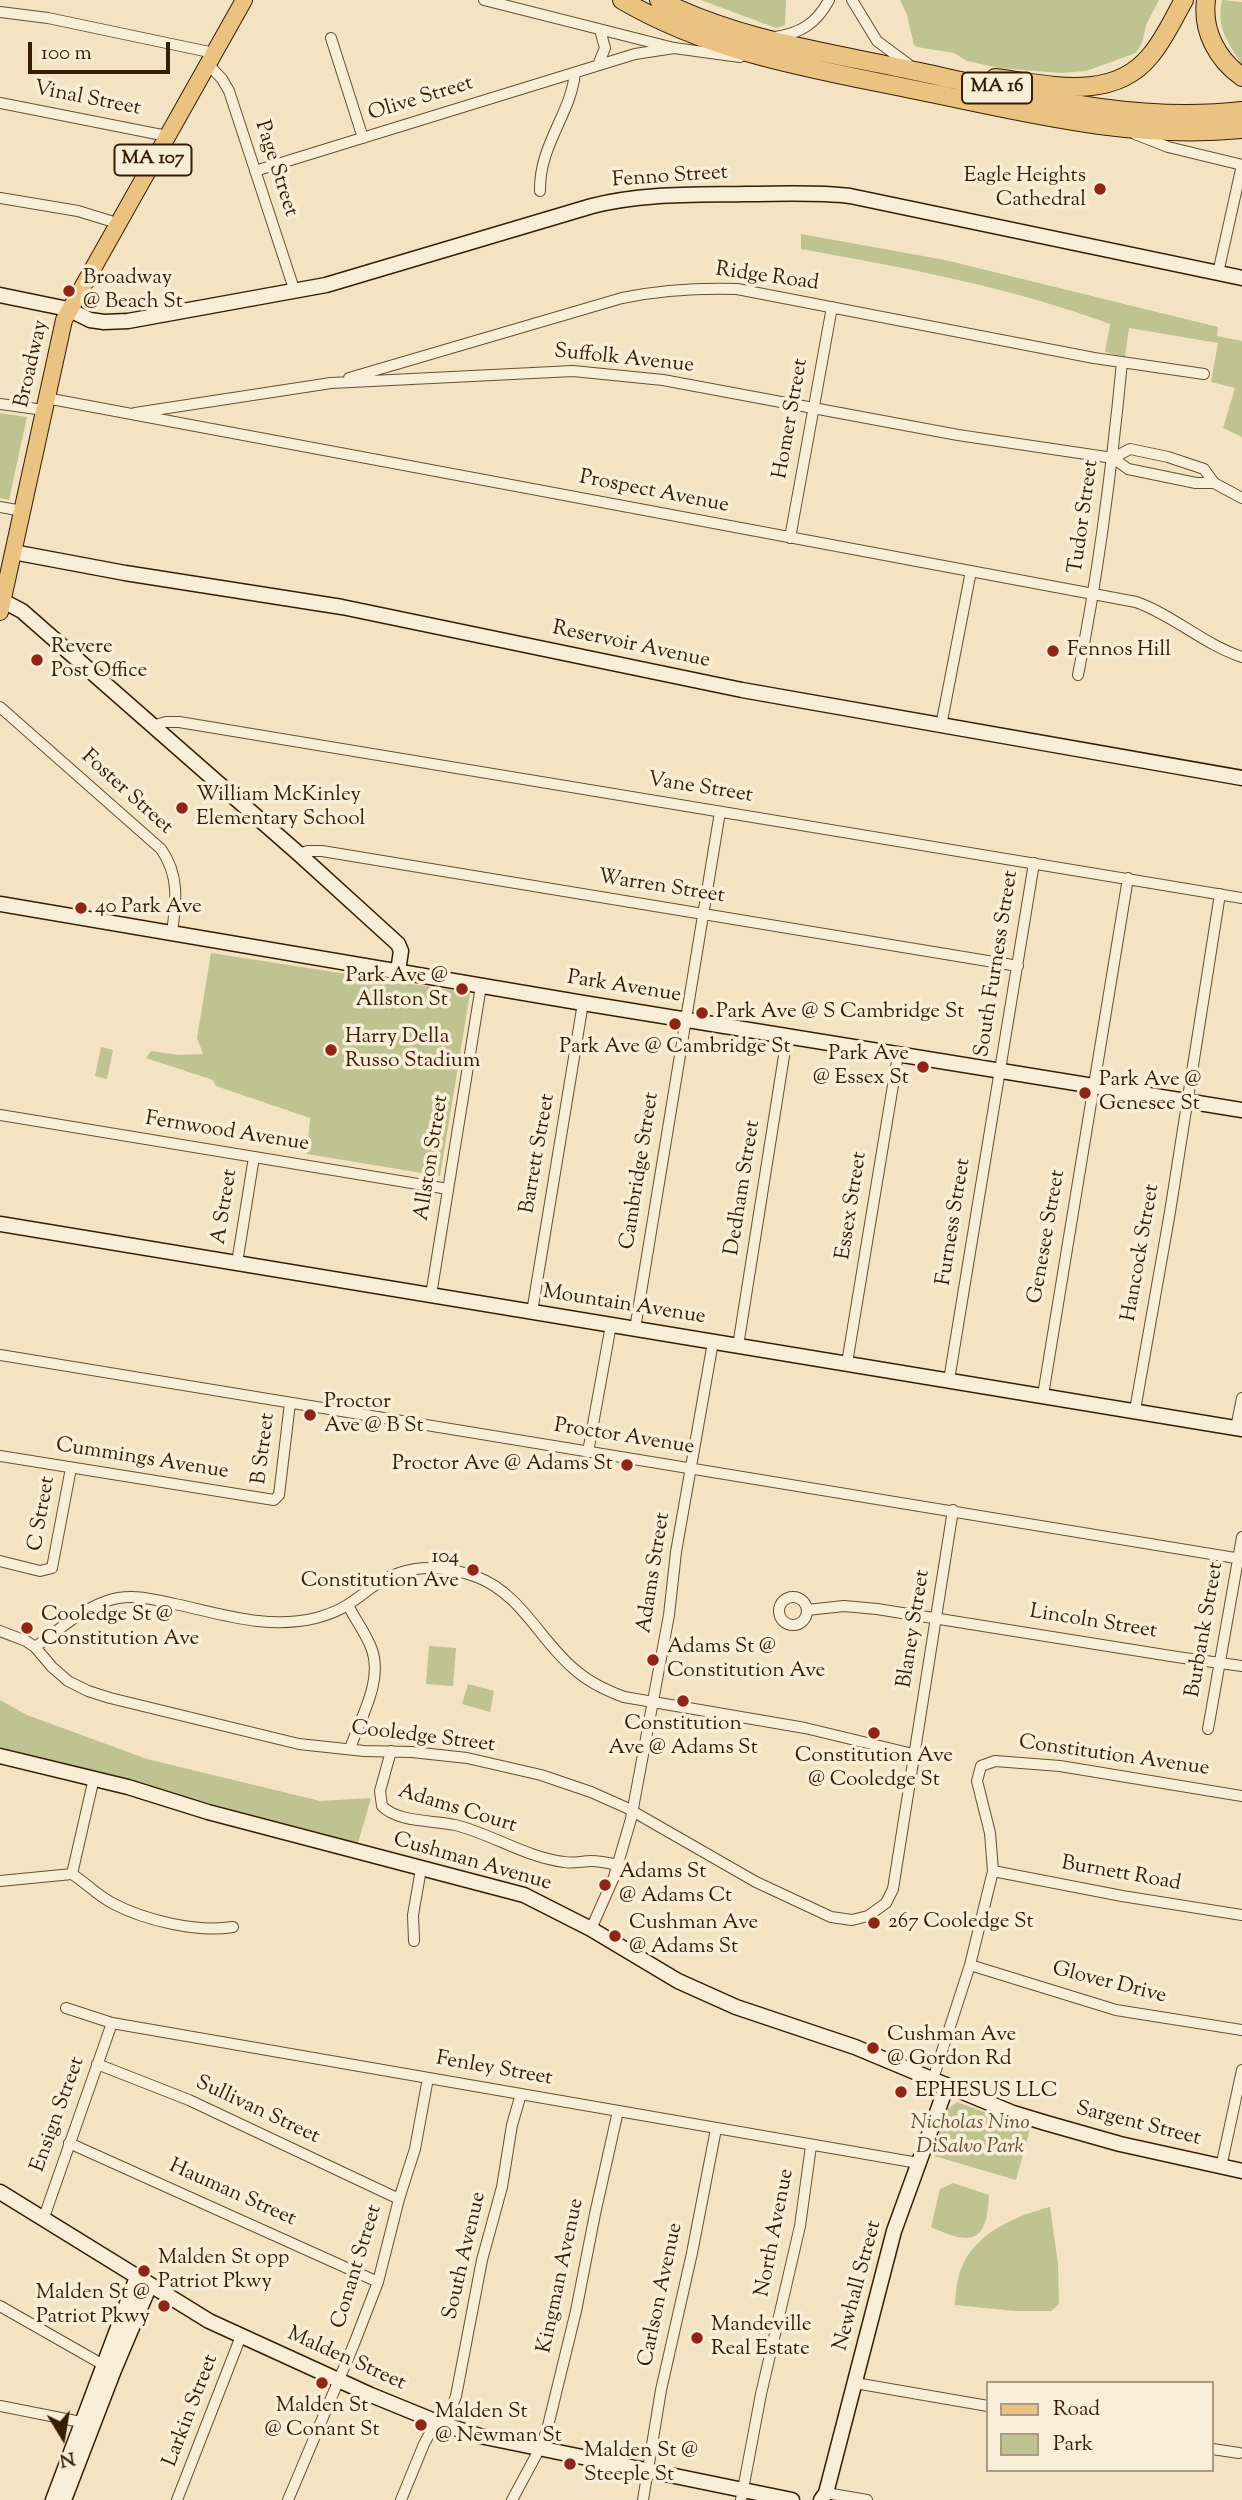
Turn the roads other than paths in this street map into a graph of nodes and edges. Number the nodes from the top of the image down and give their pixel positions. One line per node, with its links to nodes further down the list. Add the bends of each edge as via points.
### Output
1 (244, 0): 14 (main road, Broadway / MA 107)
2 (622, 0): 16 (highway, MA 16, via 716,44)
3 (659, 0): 11 (highway, MA 16)
4 (829, 0): 11 (street, via 804,28)
5 (852, 0): 18 (street, via 881,46)
6 (1184, 0): 18 (highway, via 1149,58 1110,83 1071,86)
7 (1206, 0): 19 (highway, via 1211,39)
8 (492, 1): 10 (street)
9 (0, 12): 14 (street, via 41,16)
10 (600, 30): 13 (street); 15 (street, via 604,48)
11 (755, 37): 18 (highway, MA 16)
12 (331, 38): 25 (street)
13 (674, 48): 15 (street, Olive Street); 16 (street)
14 (211, 58): 24 (main road, Broadway / MA 107); 27 (street, Page Street, via 229,91)
15 (598, 65): 17 (street, Olive Street)
16 (806, 67): 23 (highway, MA 16)
17 (575, 73): 25 (street, Olive Street); 28 (street, via 545,156)
18 (931, 74): 21 (highway, MA 16, via 1112,110 1164,114)
19 (1242, 77)
20 (0, 103): 24 (street, Vinal Street)
21 (1242, 111)
22 (1242, 129): 23 (highway, MA 16)
23 (1129, 130): 26 (street, via 1168,147)
24 (167, 136): 30 (main road, Broadway / MA 107)
25 (363, 138): 27 (street, Olive Street)
26 (1242, 165): 31 (street)
27 (255, 171): 33 (street, Page Street)
28 (540, 191)
29 (0, 198): 30 (street, via 78,211)
30 (117, 223): 36 (main road, Broadway / MA 107)
31 (1218, 273): 32 (street, Fenno Street); 33 (street, Fenno Street, via 850,196 658,195 592,206)
32 (1242, 278)
33 (295, 292): 36 (street, Fenno Street, via 128,321 90,320)
34 (0, 295): 36 (street, Fenno Street)
35 (832, 307): 37 (street, Ridge Road); 39 (street, Ridge Road, via 737,289 658,291 577,310); 42 (street, Homer Street)
36 (68, 309): 41 (main road, Broadway / MA 107)
37 (1122, 362): 38 (street, Ridge Road); 44 (street, Tudor Street)
38 (1204, 374)
39 (331, 383): 42 (street, Suffolk Avenue, via 573,371 663,380); 43 (street, Suffolk Avenue)
40 (0, 404): 41 (street, Prospect Avenue)
41 (45, 404): 43 (street, Prospect Avenue); 48 (main road, Broadway / MA 107)
42 (813, 409): 44 (street, Suffolk Avenue); 49 (street, Homer Street)
43 (128, 415): 49 (street, Prospect Avenue)
44 (1113, 458): 45 (street, Suffolk Avenue, via 1128,469); 45 (street, Suffolk Avenue, via 1130,449 1168,457 1204,469); 52 (street, Tudor Street)
45 (1214, 483): 46 (street, Suffolk Avenue)
46 (1242, 498)
47 (0, 507): 48 (street)
48 (22, 510): 50 (main road, Broadway / MA 107)
49 (790, 538): 51 (street, Prospect Avenue)
50 (13, 552): 53 (main road, Broadway / MA 107); 58 (street, Reservoir Avenue, via 342,607 729,688)
51 (971, 571): 52 (street, Prospect Avenue); 58 (street)
52 (1094, 594): 54 (street, Prospect Avenue, via 1156,609 1202,639); 55 (street, Tudor Street)
53 (1, 607): 57 (street, via 21,610)
54 (1242, 657)
55 (1078, 676)
56 (0, 707): 68 (street, Foster Street, via 161,849 176,883)
57 (152, 726): 60 (street, Vane Street, via 179,722); 61 (street)
58 (941, 726): 59 (street, Reservoir Avenue)
59 (1242, 778)
60 (720, 811): 62 (street, Vane Street); 67 (street, Cambridge Street)
61 (299, 854): 67 (street, Warren Street, via 321,850); 70 (street, via 398,944)
62 (1034, 863): 63 (street, Vane Street); 69 (street, South Furness Street)
63 (1128, 878): 64 (street, Vane Street); 77 (street, Genesee Street)
64 (1220, 894): 65 (street, Vane Street); 78 (street, Hancock Street)
65 (1242, 898)
66 (0, 904): 68 (street, Park Avenue)
67 (703, 914): 69 (street, Warren Street); 73 (street, Cambridge Street)
68 (172, 933): 70 (street, Park Avenue)
69 (1018, 966): 76 (street, South Furness Street)
70 (398, 971): 71 (street, Park Avenue)
71 (481, 986): 72 (street, Park Avenue); 82 (street, Allston Street)
72 (583, 1003): 73 (street, Park Avenue); 86 (street, Barrett Street)
73 (685, 1019): 74 (street, Park Avenue); 88 (street, Cambridge Street)
74 (787, 1037): 75 (street, Park Avenue); 90 (street, Dedham Street)
75 (898, 1055): 76 (street, Park Avenue); 92 (street, Essex Street)
76 (1000, 1071): 77 (street, Park Avenue); 93 (street, Furness Street)
77 (1093, 1086): 78 (street, Park Avenue); 94 (street, Genesee Street)
78 (1187, 1102): 79 (street, Park Avenue); 97 (street, Hancock Street)
79 (1242, 1110)
80 (0, 1115): 81 (street, Fernwood Avenue)
81 (254, 1157): 82 (street, Fernwood Avenue); 84 (street, A Street)
82 (448, 1189): 85 (street, Allston Street)
83 (0, 1224): 84 (street, Mountain Avenue)
84 (237, 1263): 85 (street, Mountain Avenue)
85 (431, 1295): 86 (street, Mountain Avenue)
86 (532, 1312): 87 (street, Mountain Avenue)
87 (611, 1325): 88 (street, Mountain Avenue); 99 (street)
88 (635, 1329): 89 (street, Mountain Avenue)
89 (713, 1342): 90 (street, Mountain Avenue); 102 (street, Adams Street)
90 (738, 1346): 92 (street, Mountain Avenue)
91 (0, 1356): 96 (street, Proctor Avenue)
92 (847, 1363): 93 (street, Mountain Avenue)
93 (949, 1380): 94 (street, Mountain Avenue)
94 (1043, 1395): 97 (street, Mountain Avenue)
95 (1242, 1398): 98 (street)
96 (290, 1403): 99 (street, Proctor Avenue); 103 (street, B Street)
97 (1135, 1410): 98 (street, Mountain Avenue)
98 (1239, 1428)
99 (588, 1452): 102 (street, Proctor Avenue)
100 (0, 1456): 101 (street, Cummings Avenue)
101 (71, 1468): 103 (street, Cummings Avenue); 107 (street, C Street, via 54,1566 40,1571)
102 (691, 1469): 104 (street, Proctor Avenue); 115 (street, Adams Street)
103 (277, 1499)
104 (953, 1510): 106 (street, Proctor Avenue); 110 (street, Blaney Street)
105 (1242, 1536): 106 (street, Burbank Street)
106 (1240, 1558): 113 (street, Burbank Street)
107 (0, 1561)
108 (349, 1607): 112 (street, via 300,1622 270,1623 128,1597 95,1606); 115 (street, via 382,1581 407,1570 438,1567 480,1578 510,1598 590,1682 624,1697); 117 (street, via 372,1648 376,1668)
109 (807, 1610): 110 (street, Lincoln Street, via 844,1606)
110 (937, 1618): 113 (street, Lincoln Street); 119 (street, Blaney Street)
111 (0, 1631): 112 (street, Cooledge Street)
112 (35, 1647): 117 (street, Cooledge Street, via 68,1681 88,1691 299,1744)
113 (1220, 1663): 114 (street, Lincoln Street); 116 (street, Burbank Street)
114 (1242, 1665)
115 (653, 1702): 119 (street, via 805,1728); 123 (street, Adams Street)
116 (1208, 1729)
117 (350, 1749): 118 (street, Cooledge Street)
118 (391, 1751): 123 (street, Cooledge Street, via 467,1758 541,1775); 124 (street, Adams Court, via 380,1791 385,1810 457,1826 557,1861)
119 (914, 1754): 123 (street, Cooledge Street, via 893,1889 879,1910 859,1919 831,1916 793,1900)
120 (0, 1756): 121 (street, Cushman Avenue)
121 (94, 1779): 125 (street, Cushman Avenue); 127 (street)
122 (1242, 1796): 126 (street, Constitution Avenue, via 1060,1766 995,1761 981,1766 977,1781 990,1833)
123 (632, 1811): 124 (street, Adams Street)
124 (618, 1865): 131 (street, Adams Street)
125 (421, 1868): 131 (street, Cushman Avenue, via 524,1895); 132 (street, via 412,1915)
126 (993, 1871): 129 (street, Burnett Road); 133 (street)
127 (72, 1874): 128 (street); 130 (street, via 113,1904 138,1914 217,1930)
128 (0, 1881)
129 (1242, 1914)
130 (233, 1927)
131 (591, 1929): 140 (street, Cushman Avenue, via 717,1999)
132 (414, 1941)
133 (970, 1965): 136 (street, Glover Drive, via 1116,2010); 140 (street)
134 (66, 2008): 135 (street, Fenley Street)
135 (112, 2023): 137 (street, Ensign Street); 139 (street, Fenley Street)
136 (1242, 2030)
137 (97, 2064): 145 (street, Ensign Street); 151 (street, Sullivan Street, via 189,2100)
138 (1242, 2070): 148 (street)
139 (428, 2078): 142 (street, Fenley Street); 151 (street, Conant Street, via 415,2149)
140 (933, 2079): 141 (street, Cushman Avenue)
141 (947, 2085): 147 (street, Newhall Street); 148 (street, Sargent Street, via 1046,2123)
142 (521, 2094): 143 (street, Fenley Street); 164 (street, South Avenue, via 456,2396)
143 (618, 2111): 144 (street, Fenley Street); 165 (street, Kingman Avenue, via 574,2324)
144 (716, 2129): 146 (street, Fenley Street); 168 (street, Carlson Avenue)
145 (69, 2143): 152 (street, Ensign Street); 154 (street, Hauman Street)
146 (811, 2146): 147 (street, Fenley Street); 169 (street, North Avenue, via 800,2226)
147 (918, 2163): 160 (street, Newhall Street, via 894,2231)
148 (1221, 2167): 149 (street, Sargent Street)
149 (1242, 2171)
150 (0, 2192): 152 (street, Malden Street)
151 (399, 2199): 154 (street, Conant Street)
152 (43, 2220): 153 (street, Malden Street)
153 (137, 2277): 155 (street, Malden Street); 158 (street)
154 (378, 2282): 159 (street, Conant Street)
155 (150, 2285): 157 (street, Malden Street); 158 (street)
156 (0, 2306): 158 (street)
157 (241, 2336): 159 (street, Malden Street); 173 (street, Larkin Street)
158 (109, 2369): 163 (street)
159 (338, 2380): 164 (street, Malden Street); 174 (street, Conant Street)
160 (855, 2383): 162 (street); 170 (street, Newhall Street)
161 (0, 2406): 163 (street)
162 (986, 2406)
163 (89, 2424): 171 (street); 172 (street)
164 (442, 2424): 165 (street, Malden Street); 175 (street, South Avenue, via 431,2431)
165 (540, 2448): 168 (street, Malden Street); 176 (street, Kingman Avenue)
166 (1214, 2449): 167 (street)
167 (1239, 2454)
168 (648, 2470): 169 (street, Malden Street); 177 (street, Carlson Avenue)
169 (742, 2495): 178 (street, Malden Street)
170 (824, 2496): 179 (street)
171 (53, 2500)
172 (64, 2500)
173 (177, 2500)
174 (288, 2500)
175 (401, 2500)
176 (512, 2500)
177 (643, 2500)
178 (792, 2500)
179 (867, 2500)

